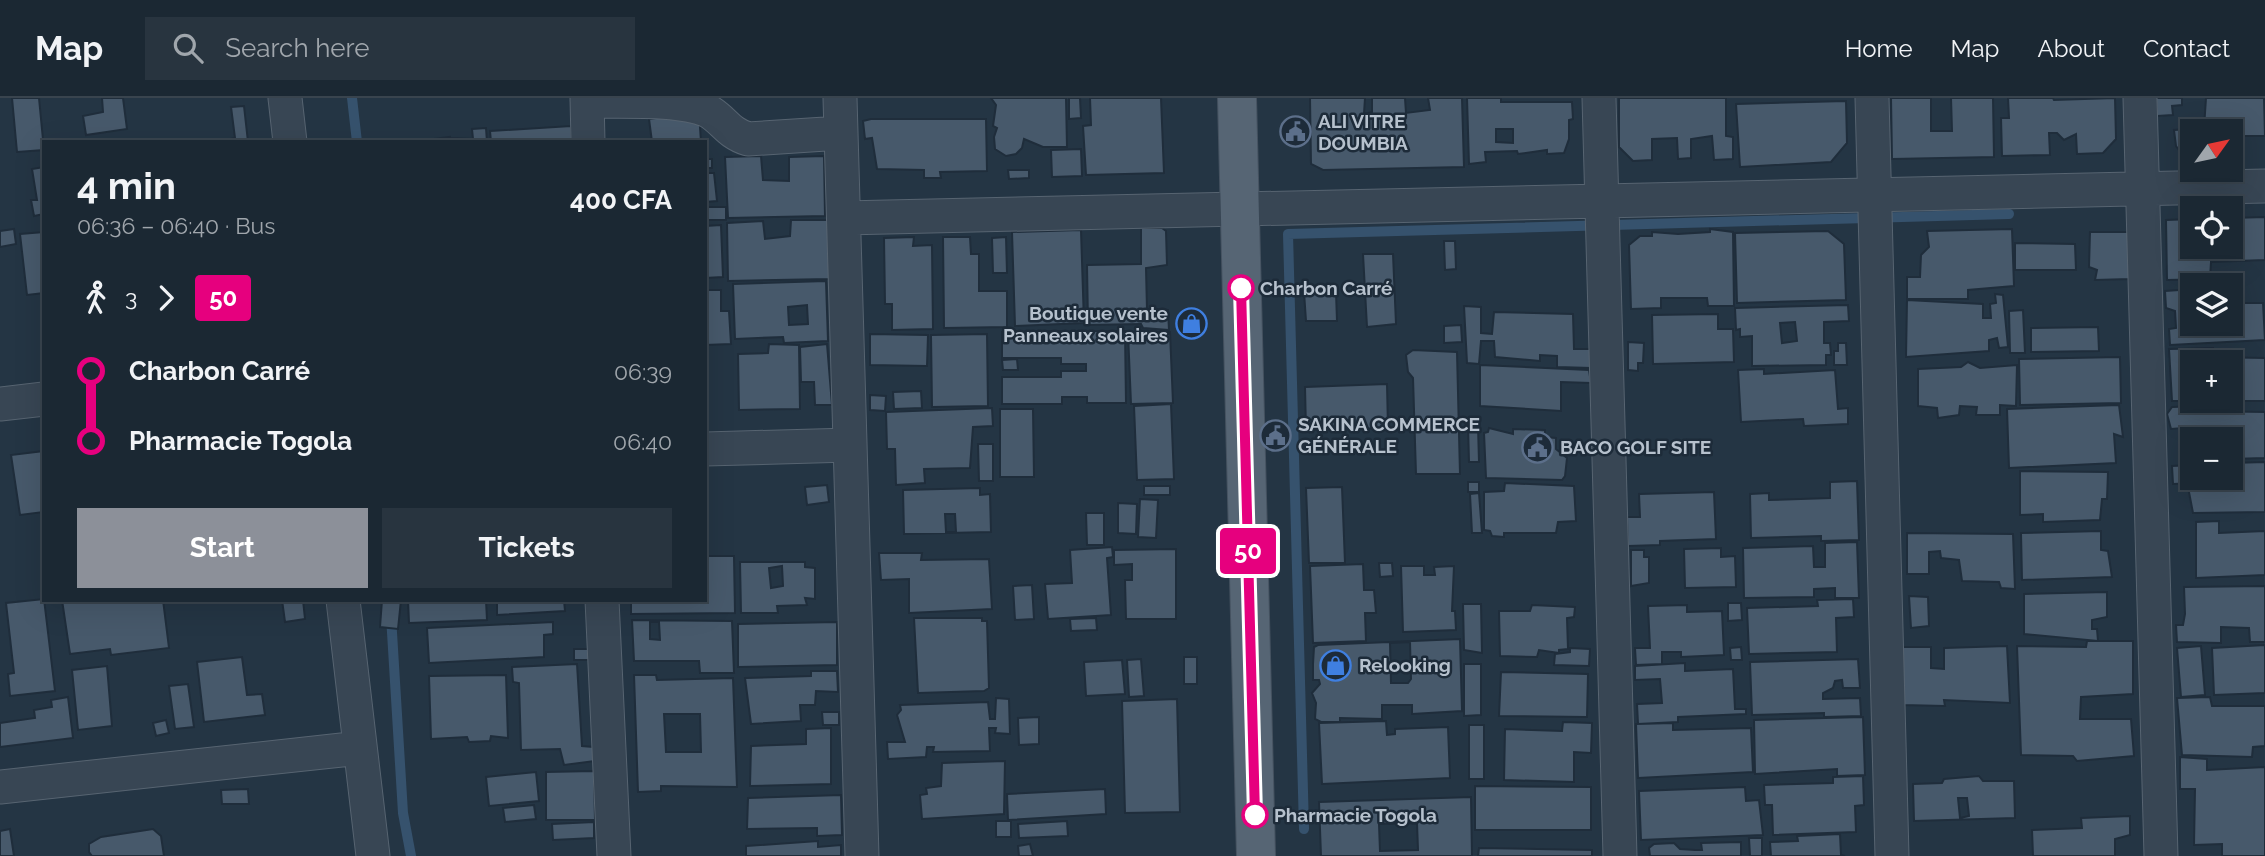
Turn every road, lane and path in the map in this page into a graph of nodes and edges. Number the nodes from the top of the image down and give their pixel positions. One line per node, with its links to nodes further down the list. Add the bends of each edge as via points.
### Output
1 (285, 98): 9 (street)
2 (840, 98): 8 (street)
3 (1237, 98): 15 (main road)
4 (1599, 98): 14 (street)
5 (1872, 98): 13 (street)
6 (2140, 98): 12 (street)
7 (587, 99): 8 (street, via 686,104 709,112 733,134 748,139); 10 (street)
8 (841, 132): 16 (street)
9 (290, 140)
10 (588, 140)
11 (2265, 186): 12 (street)
12 (2143, 188): 13 (street); 31 (street)
13 (1874, 194): 14 (street); 30 (street)
14 (1602, 201): 15 (street); 29 (street)
15 (1239, 209): 16 (street); 28 (main road)
16 (844, 218): 19 (street)
17 (42, 399): 18 (street)
18 (0, 404)
19 (850, 445): 20 (street); 27 (street)
20 (707, 449)
21 (343, 602): 23 (street)
22 (602, 602): 26 (street)
23 (360, 748): 24 (street); 25 (street)
24 (0, 787)
25 (373, 856)
26 (614, 856)
27 (862, 856)
28 (1256, 856)
29 (1620, 856)
30 (1892, 856)
31 (2161, 856)

